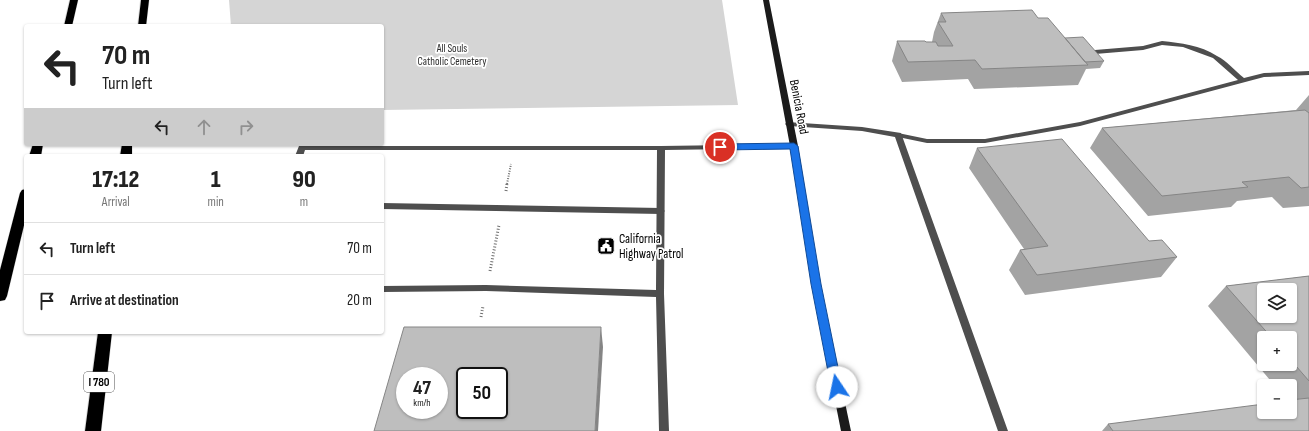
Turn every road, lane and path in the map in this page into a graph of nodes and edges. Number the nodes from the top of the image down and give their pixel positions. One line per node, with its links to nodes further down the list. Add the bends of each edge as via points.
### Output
1 (74, 0): 4 (highway)
2 (145, 0): 5 (highway)
3 (766, 0): 9 (main road, Benicia Road)
4 (68, 24)
5 (142, 24)
6 (1095, 52): 8 (street, via 1143,48 1162,43 1183,45 1215,57)
7 (1309, 73): 8 (street, via 1264,75)
8 (1243, 81): 10 (street, via 1080,124 985,141 927,141)
9 (789, 124): 10 (street, via 862,129); 11 (main road, Benicia Road)
10 (898, 135): 28 (street)
11 (794, 146): 13 (street); 27 (main road, Benicia Road, via 816,284)
12 (514, 148): 13 (street); 14 (street, via 302,148); 17 (path)
13 (661, 148): 18 (street)
14 (300, 154)
15 (24, 201): 22 (highway)
16 (384, 206): 17 (street)
17 (503, 208): 18 (street); 19 (path)
18 (661, 211): 21 (street)
19 (486, 288): 20 (street); 21 (street); 23 (path)
20 (384, 289)
21 (660, 294): 26 (street)
22 (0, 296)
23 (481, 317)
24 (105, 334): 25 (highway, I 780)
25 (93, 431)
26 (664, 431)
27 (846, 431)
28 (1002, 431)

